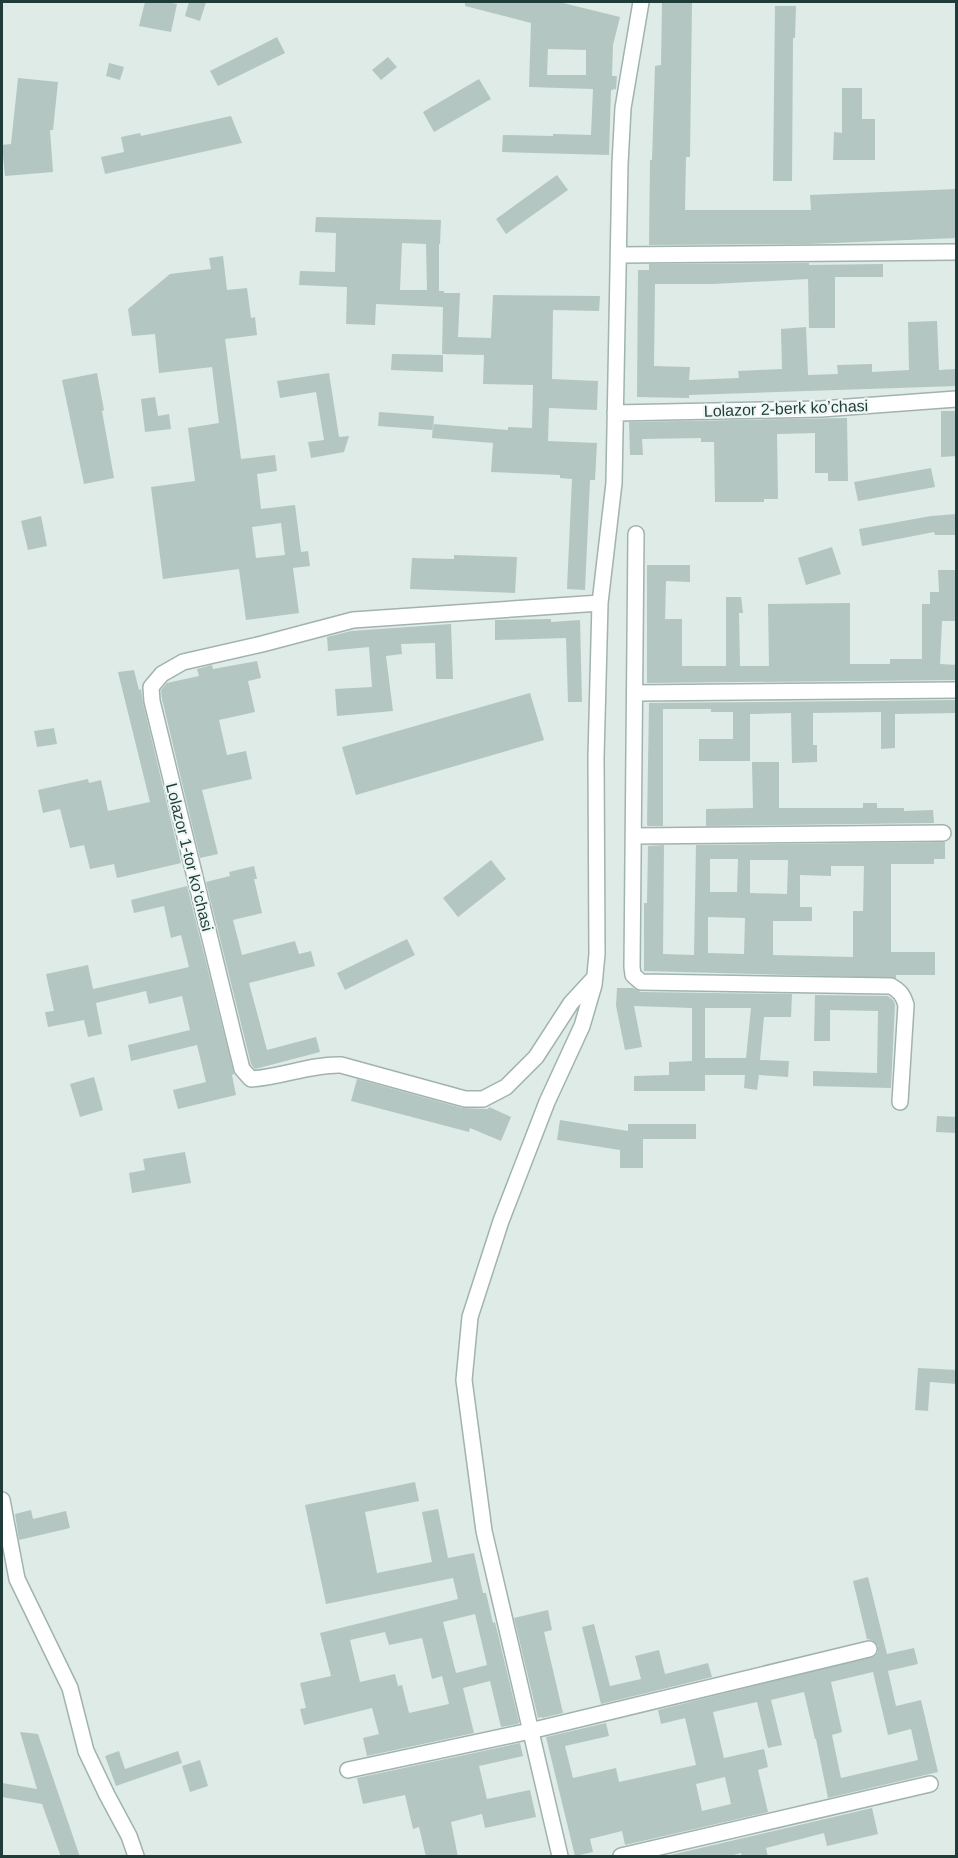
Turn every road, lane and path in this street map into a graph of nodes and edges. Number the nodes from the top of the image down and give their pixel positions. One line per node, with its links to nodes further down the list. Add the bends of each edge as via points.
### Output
1 (641, 2): 3 (street, via 623,108)
2 (957, 252): 3 (street)
3 (619, 255): 5 (street)
4 (957, 399): 5 (street, Lolazor 2-berk koʼchasi, via 821,409)
5 (615, 413): 7 (street, via 614,483)
6 (636, 534): 9 (street)
7 (600, 603): 12 (street); 12 (street, Lolazor 1-tor ko‘chasi, via 353,620 183,662 162,674 151,687 242,1069 251,1079 341,1065 465,1098 483,1099 506,1087 536,1057 571,1003)
8 (957, 690): 9 (street)
9 (635, 693): 11 (street)
10 (943, 833): 11 (street)
11 (633, 836): 13 (street, via 633,975 641,982 891,986 904,997 906,1005)
12 (595, 977): 16 (street, via 582,1026 547,1102 501,1221 470,1317 464,1380 484,1531)
13 (900, 1102)
14 (2, 1500): 19 (street, via 17,1579 70,1688 86,1751)
15 (868, 1649): 16 (street)
16 (531, 1731): 17 (street); 20 (street)
17 (348, 1770)
18 (930, 1784): 21 (street)
19 (136, 1857)
20 (560, 1857)
21 (621, 1857)

